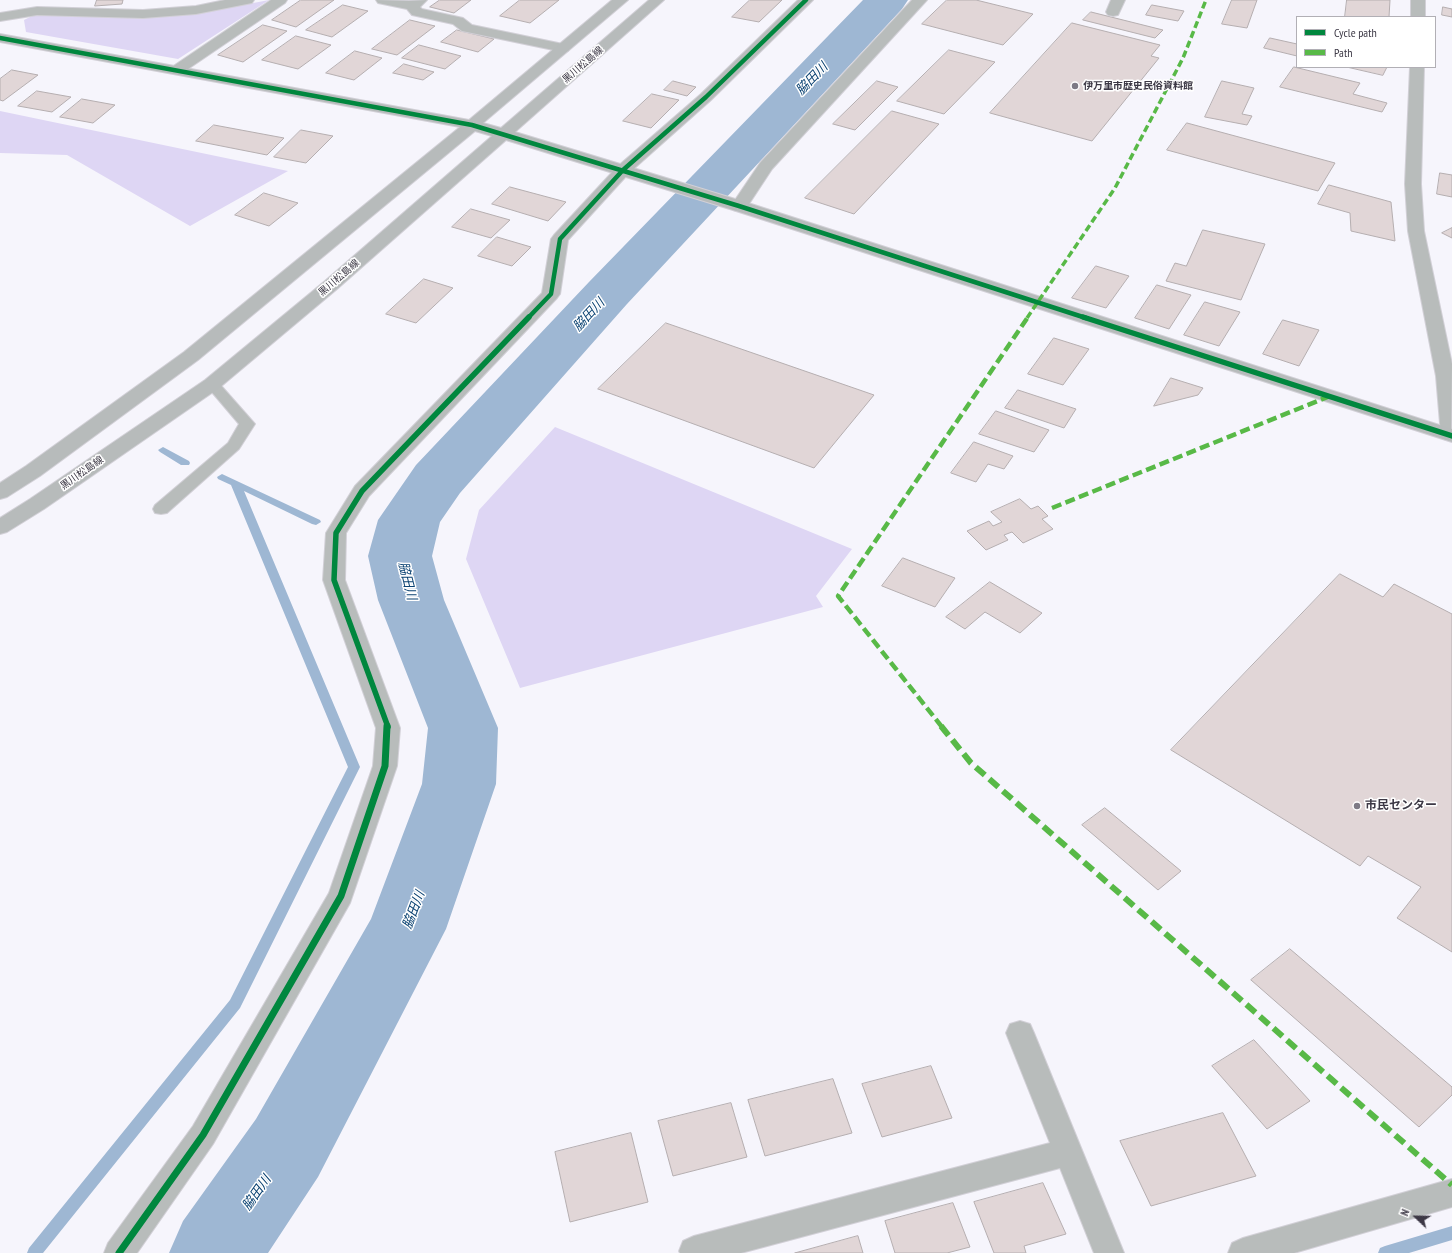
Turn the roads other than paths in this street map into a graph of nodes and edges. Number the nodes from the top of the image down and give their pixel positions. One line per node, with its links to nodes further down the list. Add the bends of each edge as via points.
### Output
1 (248, 0): 13 (street, via 196,10 143,14 37,10)
2 (280, 0): 17 (street)
3 (383, 0): 10 (street)
4 (621, 0): 15 (main road)
5 (657, 0): 19 (main road, 黒川松島線)
6 (806, 0): 20 (street, via 706,97)
7 (920, 0): 21 (street, via 766,166)
8 (1418, 0): 12 (street)
9 (10, 1): 11 (street)
10 (416, 3): 15 (street, via 417,12 458,21 467,28)
11 (0, 14)
12 (1418, 16)
13 (0, 17)
14 (0, 38): 17 (main road)
15 (563, 48): 18 (main road)
16 (1417, 68): 22 (street, via 1414,184 1416,232)
17 (177, 70): 18 (main road)
18 (472, 125): 19 (main road); 25 (main road, via 192,356)
19 (504, 134): 20 (main road); 23 (main road, 黒川松島線, via 331,285)
20 (623, 170): 21 (main road); 32 (street, via 560,239 551,294 362,491 336,533 334,580 388,728 385,766 341,896 203,1135)
21 (739, 206): 24 (main road)
22 (1448, 375): 24 (street)
23 (212, 384): 26 (lane, via 247,424 234,446); 27 (main road, 黒川松島線)
24 (1452, 436)
25 (0, 492)
26 (161, 509)
27 (0, 527)
28 (1020, 1033): 29 (street)
29 (1068, 1152): 31 (street); 33 (street)
30 (1452, 1193): 34 (street)
31 (694, 1251)
32 (119, 1253)
33 (1109, 1253)
34 (1243, 1253)

